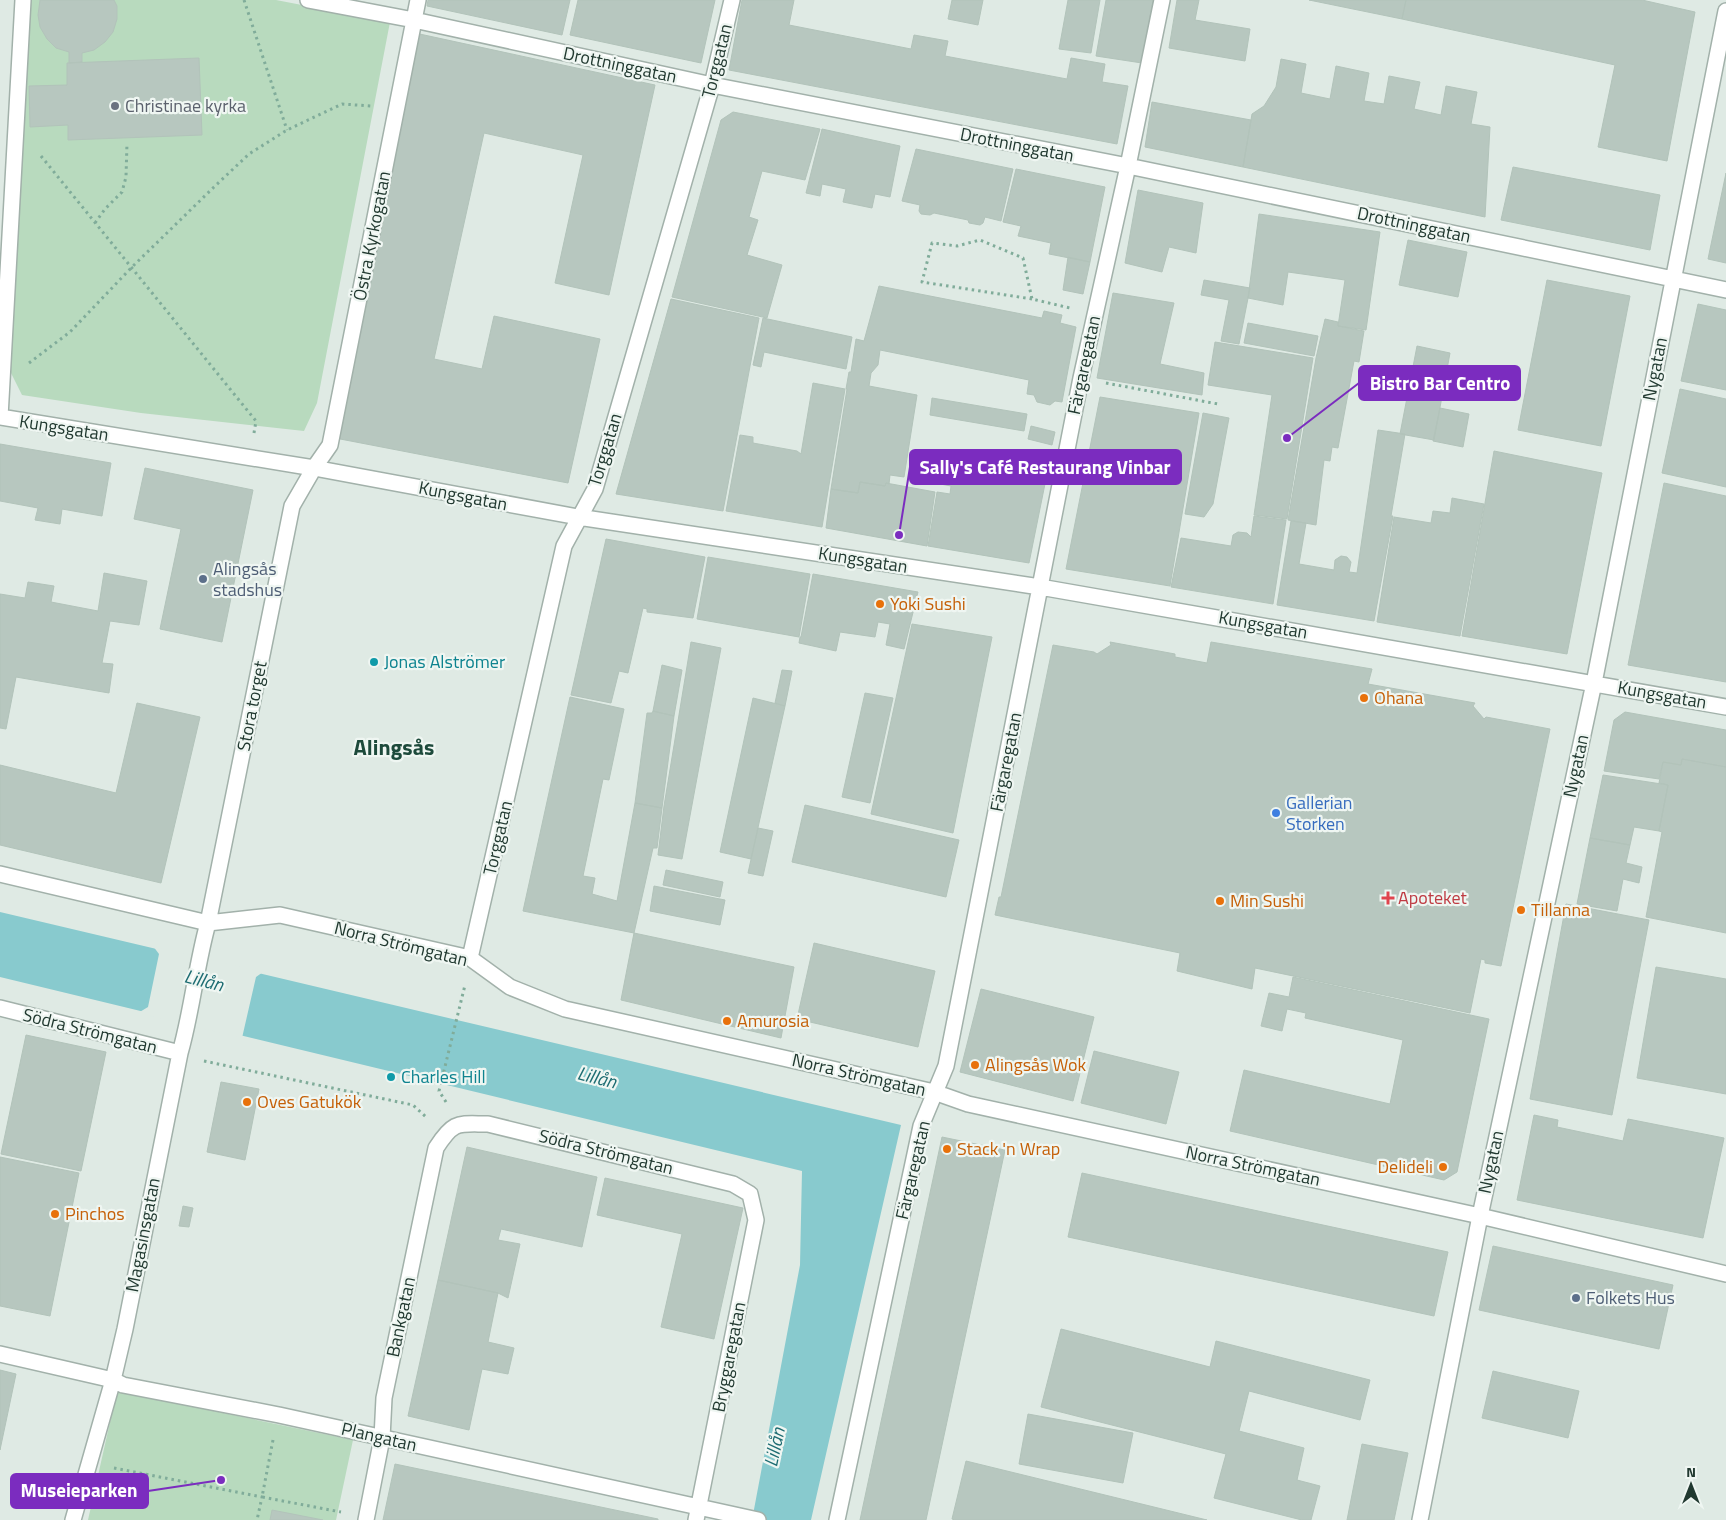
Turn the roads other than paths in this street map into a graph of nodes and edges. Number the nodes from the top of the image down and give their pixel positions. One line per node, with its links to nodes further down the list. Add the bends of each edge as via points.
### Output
1 (23, 0): 12 (street)
2 (308, 0): 7 (street, Drottninggatan)
3 (418, 0): 7 (street, Östra Kyrkogatan)
4 (732, 0): 8 (street, Torggatan)
5 (1162, 0): 9 (street, Färgaregatan)
6 (1726, 10): 10 (street, Nygatan)
7 (414, 20): 8 (street, Drottninggatan); 13 (street, Östra Kyrkogatan, via 330,445)
8 (712, 85): 9 (street, Drottninggatan); 14 (street, Torggatan, via 595,489)
9 (1128, 166): 10 (street, Drottninggatan); 15 (street, Färgaregatan, via 1081,378)
10 (1672, 279): 11 (street, Drottninggatan); 16 (street, Nygatan)
11 (1726, 290)
12 (0, 417): 13 (street, Kungsgatan)
13 (314, 468): 14 (street, Kungsgatan); 19 (street, Stora torget, via 292,506)
14 (578, 518): 15 (street, Kungsgatan); 21 (street, Torggatan, via 564,546)
15 (1040, 587): 16 (street, Kungsgatan); 24 (street, Färgaregatan, via 946,1066)
16 (1594, 682): 17 (street, Kungsgatan); 27 (street, Nygatan)
17 (1726, 707)
18 (0, 874): 19 (street, Norra Strömgatan)
19 (208, 922): 20 (street, Stora torget); 21 (street, Norra Strömgatan, via 280,916)
20 (201, 948): 23 (street, Magasinsgatan)
21 (470, 958): 24 (street, Norra Strömgatan, via 510,987 564,1009)
22 (0, 1008): 23 (street, Södra Strömgatan)
23 (180, 1053): 30 (street, Magasinsgatan)
24 (934, 1092): 27 (street, Norra Strömgatan, via 968,1104); 36 (street, Färgaregatan, via 921,1126)
25 (458, 1124): 26 (street, Södra Strömgatan, via 498,1126 733,1184); 31 (street, Bankgatan, via 446,1133 436,1148 384,1398)
26 (750, 1194): 32 (street, Bryggaregatan, via 756,1220)
27 (1480, 1216): 28 (street, Norra Strömgatan); 37 (street, Nygatan)
28 (1726, 1274)
29 (0, 1354): 30 (street, Plangatan)
30 (113, 1380): 31 (street, Plangatan, via 123,1385); 35 (street, Magasinsgatan)
31 (382, 1438): 32 (street, Plangatan); 34 (street, Bankgatan)
32 (697, 1514): 33 (street, Plangatan)
33 (751, 1518)
34 (366, 1519)
35 (73, 1520)
36 (837, 1520)
37 (1420, 1520)

